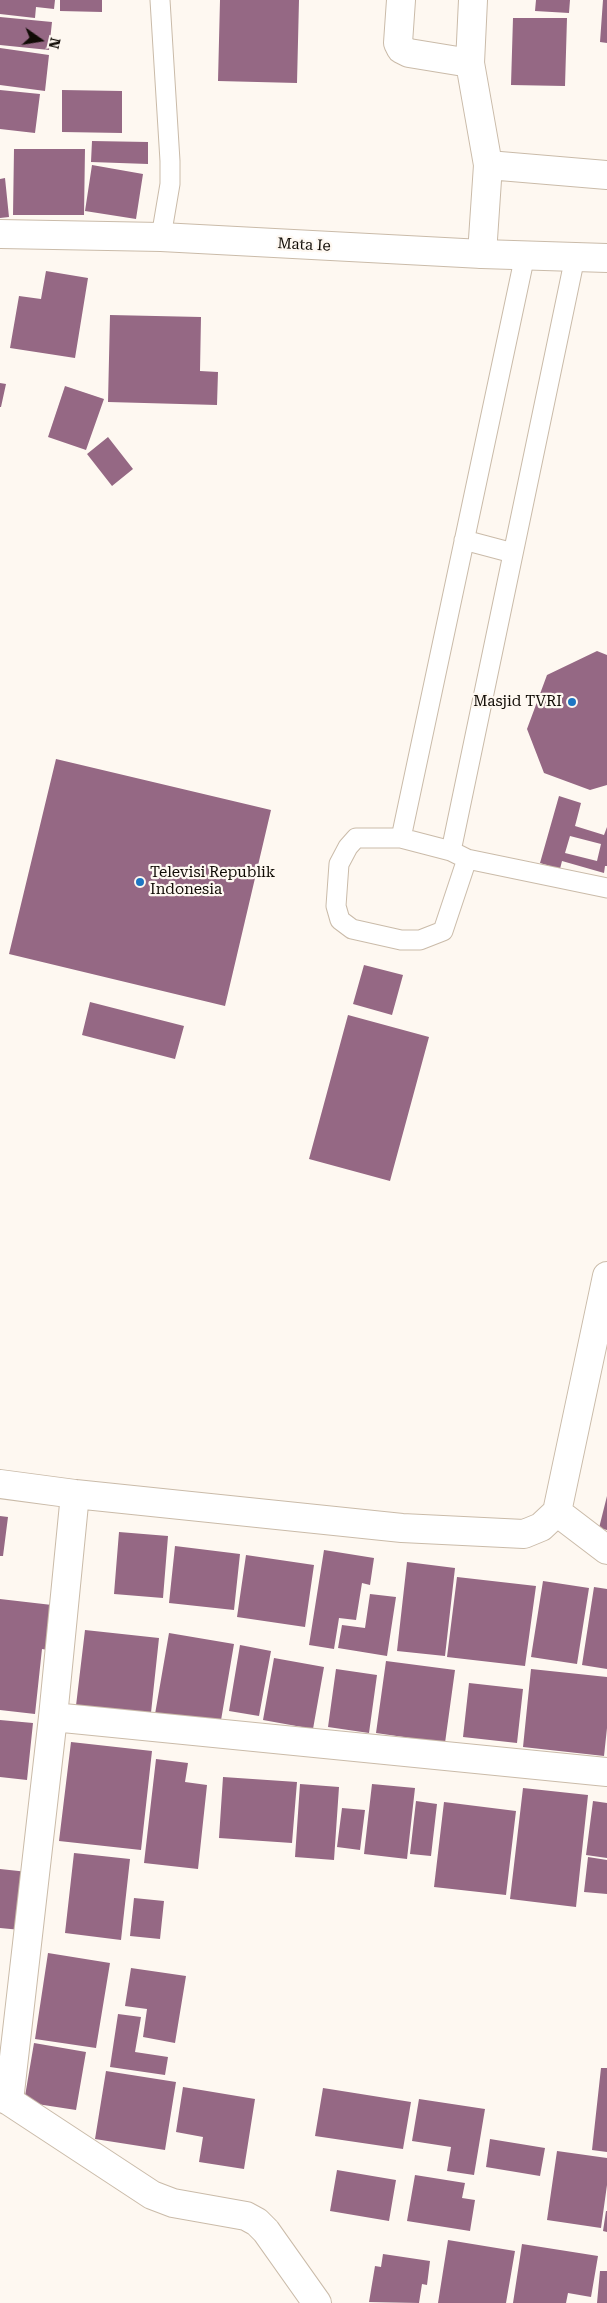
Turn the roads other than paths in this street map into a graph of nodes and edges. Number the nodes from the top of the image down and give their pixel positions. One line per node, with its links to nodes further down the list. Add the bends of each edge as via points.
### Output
1 (160, 0): 8 (lane, via 170,161 170,184)
2 (401, 0): 4 (street, via 398,43 402,49 409,54)
3 (473, 0): 4 (street)
4 (470, 63): 5 (street)
5 (488, 165): 6 (street); 9 (street)
6 (607, 174)
7 (0, 234): 8 (street, Mata Ie)
8 (161, 237): 9 (street, Mata Ie)
9 (482, 254): 10 (street, Mata Ie)
10 (525, 254): 11 (street, Mata Ie); 13 (lane)
11 (575, 256): 12 (street, Mata Ie); 14 (lane)
12 (607, 258)
13 (464, 540): 14 (lane); 15 (lane)
14 (513, 553): 16 (lane)
15 (401, 838): 16 (lane); 16 (lane, via 356,838 348,847 339,864 336,906 340,920 352,929 401,940 420,940 442,931)
16 (459, 855): 17 (lane)
17 (607, 888)
18 (607, 1276): 21 (street)
19 (0, 1484): 20 (street)
20 (75, 1494): 21 (street, via 402,1528 524,1534 541,1527); 23 (street)
21 (557, 1512): 22 (street)
22 (607, 1550)
23 (53, 1717): 24 (street); 25 (street)
24 (607, 1772)
25 (5, 2099): 26 (street, via 152,2195 173,2203 246,2216 256,2222 266,2231)
26 (317, 2303)

